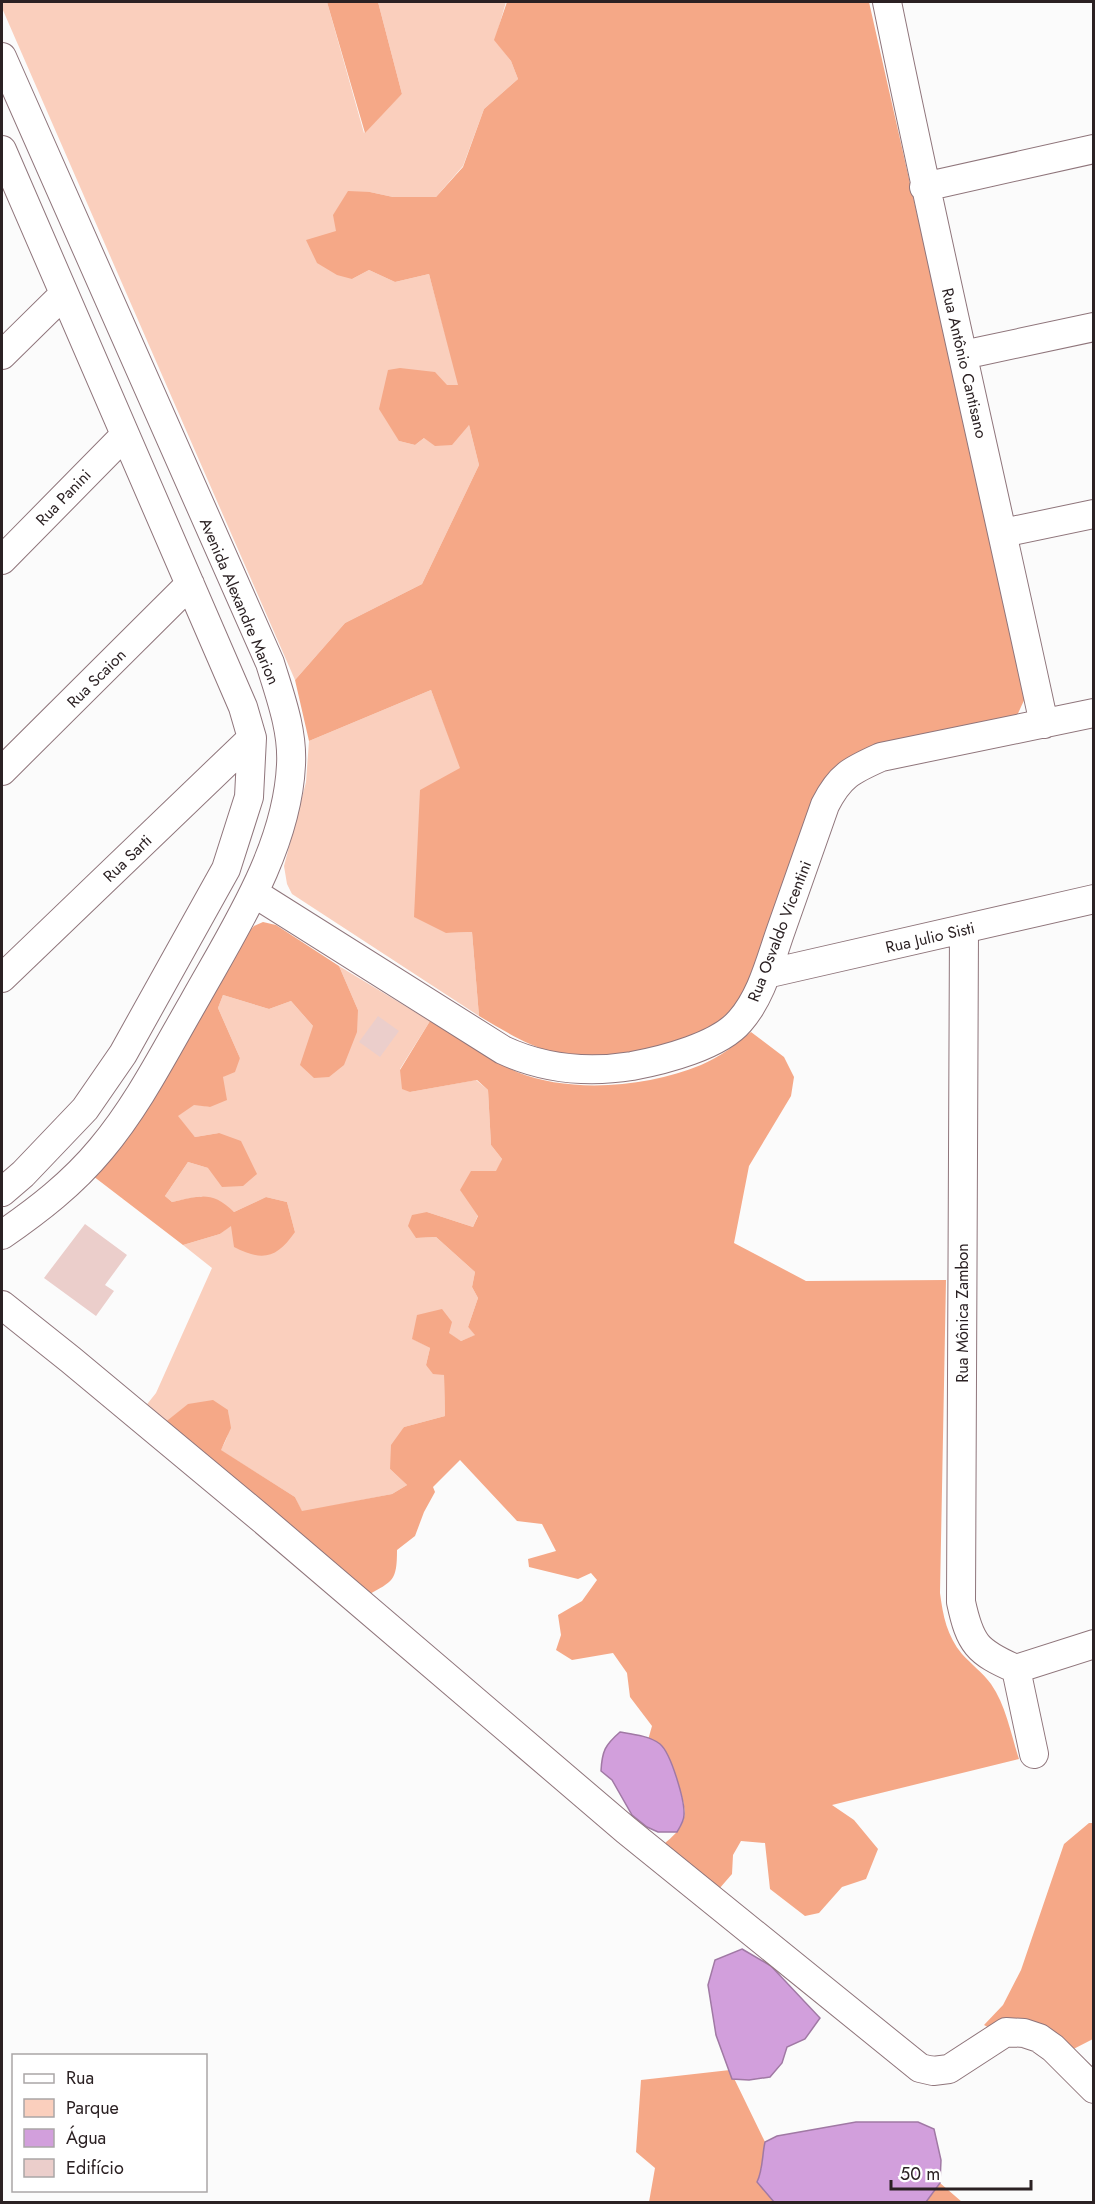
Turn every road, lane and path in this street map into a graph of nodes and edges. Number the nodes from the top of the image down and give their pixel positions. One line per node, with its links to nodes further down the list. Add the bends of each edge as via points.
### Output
1 (887, 2): 5 (street, Rua Antônio Cantisano)
2 (2, 57): 19 (street, Avenida Alexandre Marion, via 270,663 287,720 291,763 280,826)
3 (1094, 149): 5 (street)
4 (3, 156): 6 (street)
5 (924, 187): 9 (street, Rua Antônio Cantisano)
6 (64, 294): 8 (street); 10 (street)
7 (1094, 327): 9 (street)
8 (2, 355)
9 (963, 355): 12 (street, Rua Antônio Cantisano)
10 (125, 435): 13 (street, Rua Panini); 14 (street)
11 (1094, 514): 12 (street)
12 (1003, 533): 16 (street, Rua Antônio Cantisano)
13 (2, 560)
14 (190, 584): 17 (street, via 243,707); 18 (street, Rua Scaion)
15 (1094, 713): 16 (street, Rua Osvaldo Vicentini)
16 (1044, 723): 22 (street, Rua Osvaldo Vicentini, via 881,757 854,769 834,786)
17 (252, 738): 23 (street, Rua Sarti); 24 (street, via 249,797 220,880 123,1054 85,1109)
18 (2, 771)
19 (254, 893): 22 (street, Rua Osvaldo Vicentini, via 503,1050 523,1060 553,1067 614,1069 699,1046 739,1022 754,1003); 25 (street, Avenida Alexandre Marion, via 122,1123 48,1203)
20 (1094, 899): 21 (street, Rua Julio Sisti)
21 (964, 930): 22 (street, Rua Julio Sisti); 28 (street, Rua Mônica Zambon, via 961,1602 972,1640 985,1654)
22 (766, 974)
23 (2, 978)
24 (2, 1192)
25 (2, 1235)
26 (2, 1305): 30 (street, via 253,1511 626,1830 920,2068 949,2069 1006,2032 1024,2033 1053,2048)
27 (1094, 1644): 28 (street)
28 (1016, 1670): 29 (street)
29 (1034, 1754)
30 (1094, 2089)

